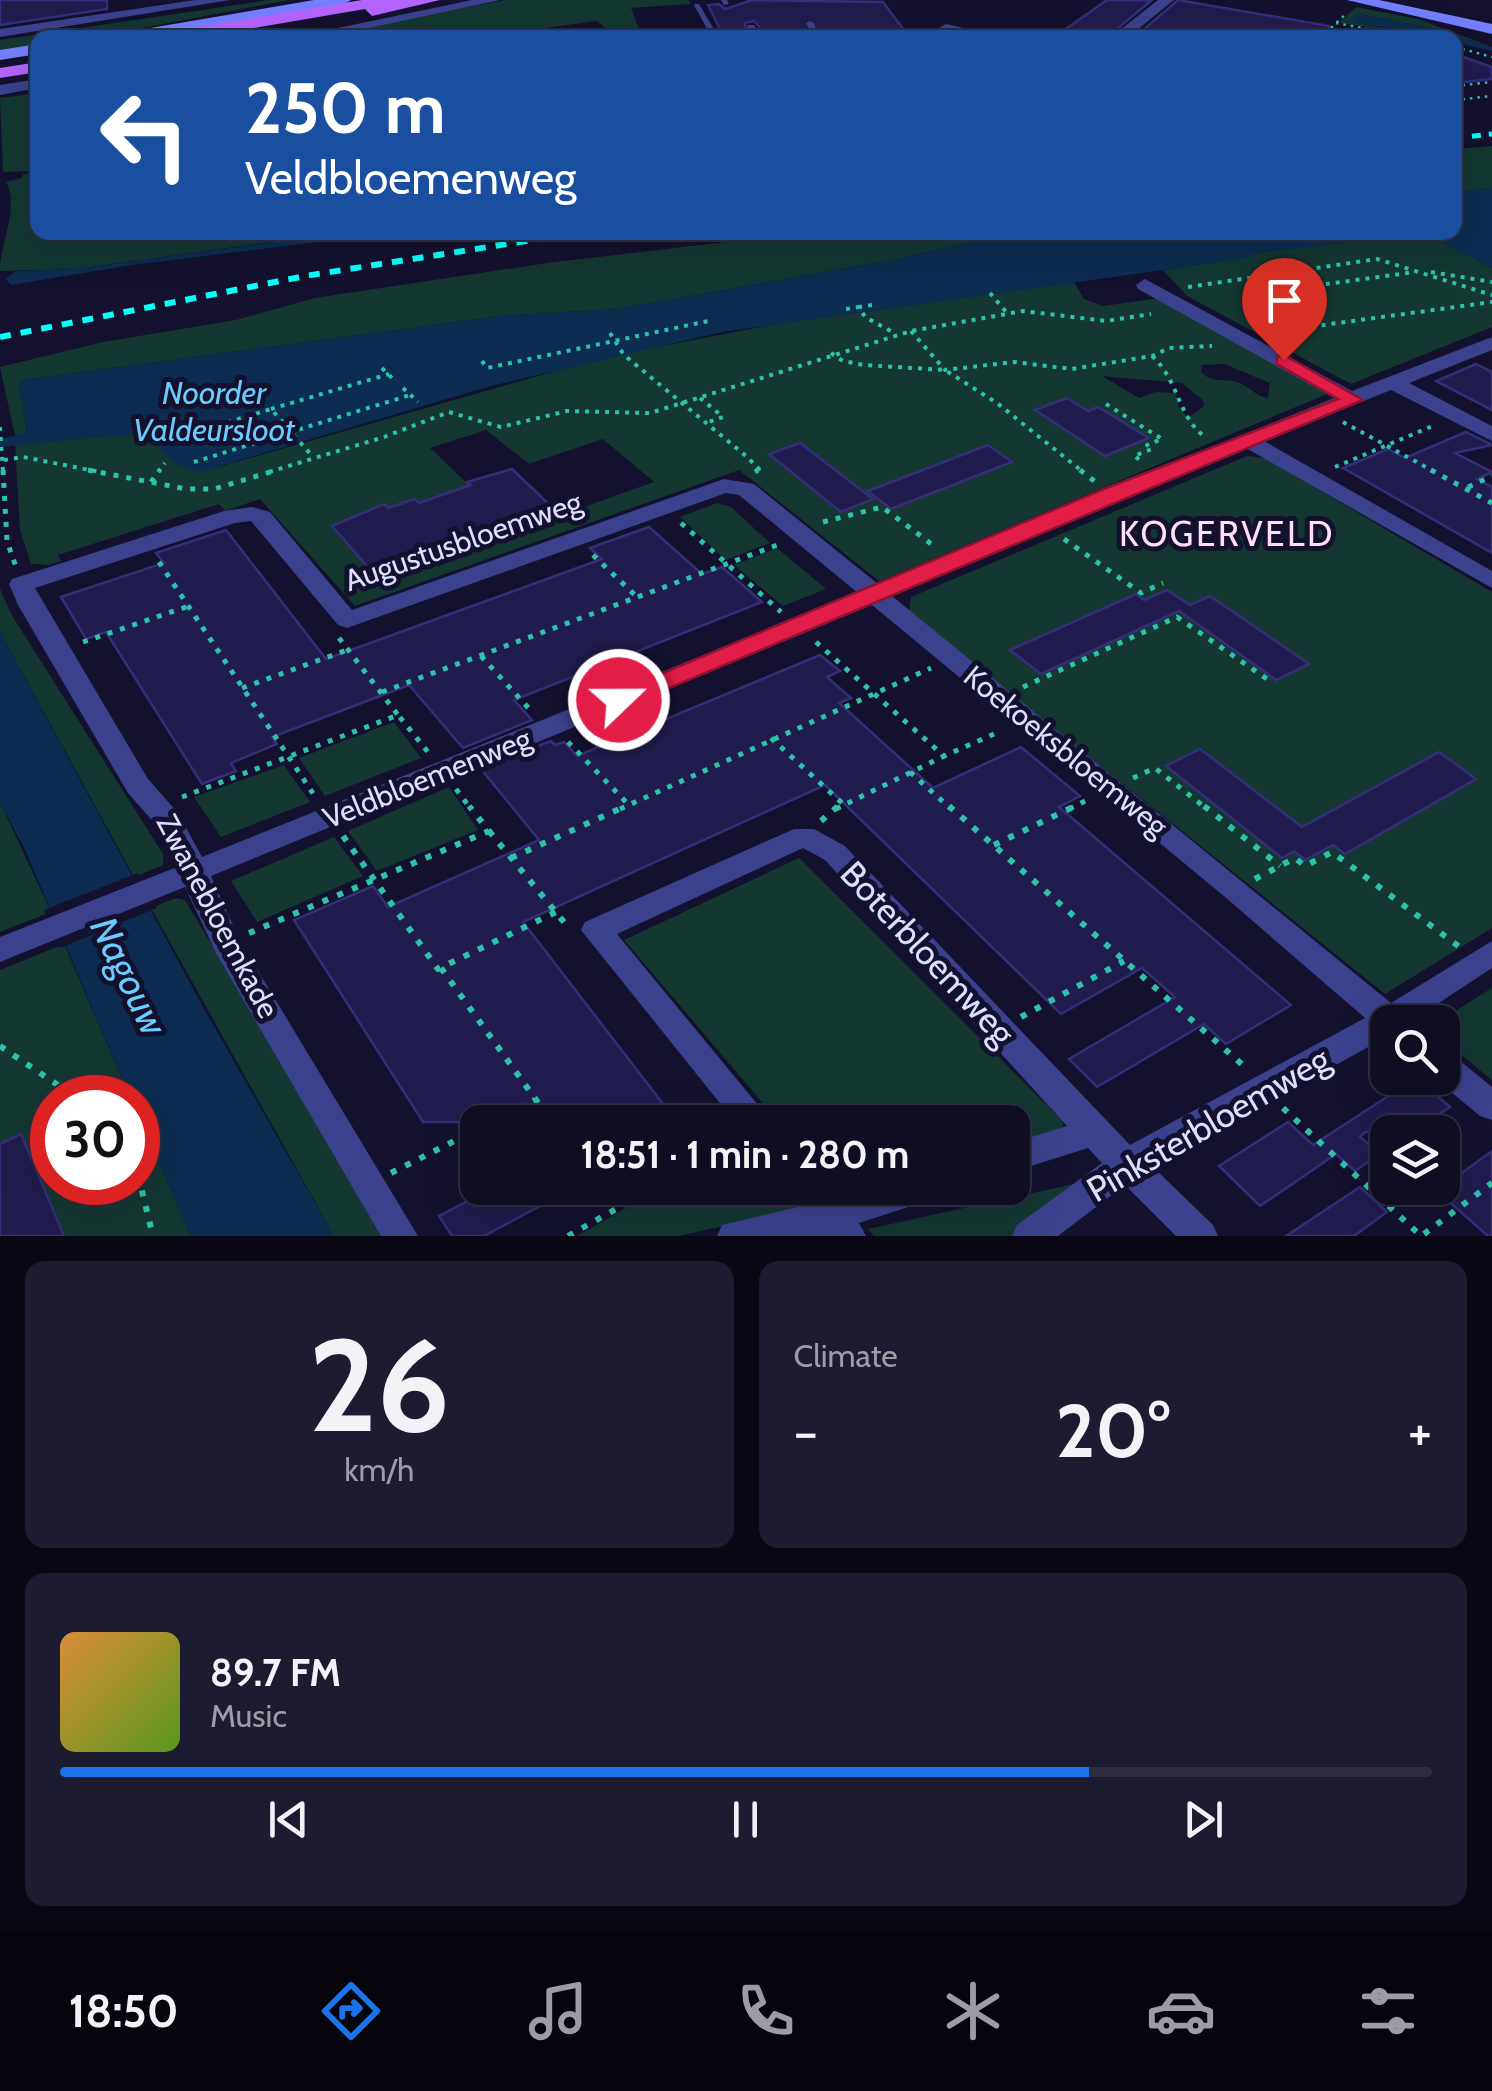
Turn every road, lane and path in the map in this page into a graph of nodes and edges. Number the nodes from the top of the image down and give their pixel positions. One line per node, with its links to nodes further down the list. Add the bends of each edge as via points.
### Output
1 (222, 0): 25 (street)
2 (303, 0): 15 (main road)
3 (342, 0): 16 (main road)
4 (392, 0): 17 (main road)
5 (432, 0): 18 (main road)
6 (493, 0): 19 (street)
7 (1166, 0): 22 (street)
8 (1407, 0): 11 (main road)
9 (1356, 2): 12 (path); 14 (main road)
10 (697, 5): 20 (lane)
11 (1492, 19)
12 (1336, 23): 23 (path); 24 (path)
13 (946, 28): 21 (street)
14 (1492, 29)
15 (147, 30)
16 (168, 30)
17 (210, 30)
18 (266, 30)
19 (338, 30)
20 (711, 30)
21 (951, 30)
22 (1127, 30)
23 (1329, 30)
24 (1372, 30)
25 (0, 33)
26 (1462, 48): 28 (path)
27 (30, 54): 29 (main road)
28 (1492, 57)
29 (0, 59)
30 (30, 68): 31 (main road)
31 (0, 73)
32 (1492, 82): 34 (path)
33 (30, 85): 35 (street)
34 (1462, 85)
35 (0, 90)
36 (1492, 96): 37 (path)
37 (1462, 99)
38 (1420, 271): 39 (path, via 1376,259); 40 (path); 42 (path); 44 (path)
39 (1270, 273): 42 (path); 46 (path, via 1197,284)
40 (1492, 282)
41 (1145, 286): 46 (street)
42 (1288, 289): 52 (path, via 1268,292)
43 (990, 294): 50 (path)
44 (1492, 295)
45 (1492, 302): 52 (path)
46 (1181, 303): 50 (path, via 1168,313 1106,322 1036,310); 56 (street)
47 (872, 305): 48 (path)
48 (859, 307): 49 (path); 55 (path, via 864,317)
49 (846, 308)
50 (1008, 313): 53 (path)
51 (713, 320): 57 (path)
52 (1306, 327): 56 (path)
53 (911, 330): 55 (path); 64 (path)
54 (610, 333): 57 (path)
55 (896, 334): 59 (path)
56 (1247, 340): 60 (path, via 1168,348); 72 (street)
57 (615, 341): 63 (path); 74 (path)
58 (1492, 343): 68 (street, Veldbloemenweg)
59 (831, 353): 64 (path, via 842,361); 71 (path)
60 (1152, 356): 64 (path, via 1072,369 1014,362); 85 (path, via 1172,372 1197,432)
61 (482, 361): 63 (path)
62 (382, 368): 65 (path)
63 (487, 368): 66 (path)
64 (945, 370): 98 (path)
65 (389, 374): 67 (path); 76 (path)
66 (491, 375)
67 (395, 381)
68 (1394, 383): 72 (street, Veldbloemenweg); 78 (street)
69 (404, 388): 70 (path)
70 (410, 395): 73 (path); 81 (path)
71 (700, 398): 74 (path); 79 (path, via 724,418)
72 (1353, 400): 77 (street, Veldbloemenweg)
73 (418, 402)
74 (682, 404): 79 (path); 89 (path, via 650,413 566,412 501,427 449,412)
75 (1106, 404): 92 (path, via 1162,439 1134,456)
76 (271, 409): 81 (path); 84 (path)
77 (1322, 412): 85 (street, Veldbloemenweg); 86 (path)
78 (1456, 416): 83 (street); 86 (path)
79 (706, 423): 96 (path, via 759,469)
80 (0, 429): 88 (path)
81 (290, 432): 89 (path); 90 (path)
82 (163, 433): 84 (path)
83 (1492, 435)
84 (170, 440): 87 (path)
85 (1238, 445): 92 (street, Veldbloemenweg); 94 (street)
86 (1388, 445): 94 (path); 97 (path)
87 (176, 448)
88 (4, 457): 95 (path); 109 (path, via 7,541)
89 (313, 457): 95 (path, via 214,489)
90 (194, 462)
91 (165, 463): 95 (path)
92 (1162, 474): 98 (street, Veldbloemenweg)
93 (1492, 476): 97 (path)
94 (1313, 477): 107 (street)
95 (151, 482)
96 (736, 486): 100 (street, Augustusbloemweg); 102 (street, Koekoeksbloemweg)
97 (1466, 488): 99 (path)
98 (1111, 494): 101 (street, Veldbloemenweg)
99 (1492, 503)
100 (664, 506): 103 (street, Augustusbloemweg); 106 (path)
101 (1041, 523): 105 (street, Veldbloemenweg); 108 (path, via 1141,593)
102 (799, 534): 105 (path, via 882,507); 106 (path); 110 (street, Koekoeksbloemweg)
103 (576, 539): 111 (path); 113 (street, Augustusbloemweg)
104 (146, 542): 109 (street, Augustusbloemweg); 112 (path); 113 (street, Augustusbloemweg, via 240,514 262,517)
105 (953, 560): 110 (street, Veldbloemenweg)
106 (726, 564): 111 (path); 114 (path)
107 (1492, 582)
108 (1163, 583)
109 (21, 584): 115 (street, Zwanebloemkade)
110 (873, 593): 114 (street, Veldbloemenweg); 117 (street, Koekoeksbloemweg)
111 (638, 598): 120 (path)
112 (189, 606): 115 (path); 119 (path)
113 (348, 620): 116 (path, via 332,628)
114 (798, 626): 121 (path); 128 (street, Veldbloemenweg)
115 (58, 650): 132 (street, Zwanebloemkade, via 138,786)
116 (347, 650): 119 (path); 120 (path)
117 (953, 659): 121 (path); 122 (street, Koekoeksbloemweg)
118 (1270, 681): 122 (path, via 1178,617)
119 (242, 688): 127 (path)
120 (382, 692): 123 (path)
121 (872, 692): 125 (path); 126 (path)
122 (1000, 698): 124 (street, Koekoeksbloemweg)
123 (398, 715): 127 (path); 128 (path)
124 (1027, 720): 126 (path); 130 (street, Koekoeksbloemweg)
125 (771, 738): 131 (path); 137 (path)
126 (944, 756): 129 (path)
127 (289, 758): 132 (path); 133 (path)
128 (443, 772): 133 (street, Veldbloemenweg); 134 (path)
129 (910, 772): 131 (path); 136 (path)
130 (1112, 788): 136 (path); 138 (path, via 1155,768); 141 (street, Koekoeksbloemweg)
131 (842, 803): 135 (path)
132 (161, 805): 139 (street, Zwanebloemkade, via 184,843)
133 (330, 818): 139 (street, Veldbloemenweg); 140 (path)
134 (489, 831): 137 (path); 140 (path)
135 (804, 836): 143 (street); 151 (street, Boterbloemweg, via 835,854)
136 (992, 846): 147 (path)
137 (511, 858): 142 (path)
138 (1280, 866): 141 (path); 146 (path, via 1295,858 1305,866 1332,852)
139 (179, 878): 144 (street, Zwanebloemkade); 145 (street, Veldbloemenweg)
140 (375, 880): 144 (path); 148 (path)
141 (1236, 889): 149 (street, Koekoeksbloemweg)
142 (556, 912): 143 (path, via 569,927); 148 (path)
143 (596, 930): 160 (street)
144 (226, 943): 166 (street, Zwanebloemkade)
145 (12, 945)
146 (1486, 957): 150 (street, Pinksterbloemweg)
147 (1124, 961): 151 (path); 156 (path)
148 (440, 968): 157 (path)
149 (1372, 1005)
150 (1415, 1005)
151 (998, 1029): 162 (street, Boterbloemweg)
152 (1370, 1032): 156 (street, Pinksterbloemweg)
153 (0, 1046): 154 (path)
154 (44, 1075)
155 (1460, 1080): 161 (street)
156 (1267, 1087): 165 (street, Pinksterbloemweg); 175 (path, via 1292,1120)
157 (535, 1100): 158 (path); 159 (path)
158 (525, 1105)
159 (539, 1105)
160 (740, 1105)
161 (1492, 1106)
162 (1094, 1132): 164 (street, Pinksterbloemweg); 165 (street, Boterbloemweg)
163 (460, 1138): 166 (path)
164 (1030, 1152)
165 (1127, 1164): 180 (street, Pinksterbloemweg); 181 (street, Boterbloemweg)
166 (370, 1184): 177 (street, Zwanebloemkade)
167 (1492, 1184): 175 (path)
168 (146, 1205): 176 (path)
169 (616, 1205): 173 (path)
170 (623, 1205): 173 (path)
171 (822, 1205): 174 (street)
172 (884, 1205): 174 (street)
173 (618, 1208): 178 (path)
174 (840, 1226): 179 (street)
175 (1426, 1235)
176 (153, 1236)
177 (400, 1236)
178 (568, 1236)
179 (735, 1236)
180 (1030, 1236)
181 (1200, 1236)

